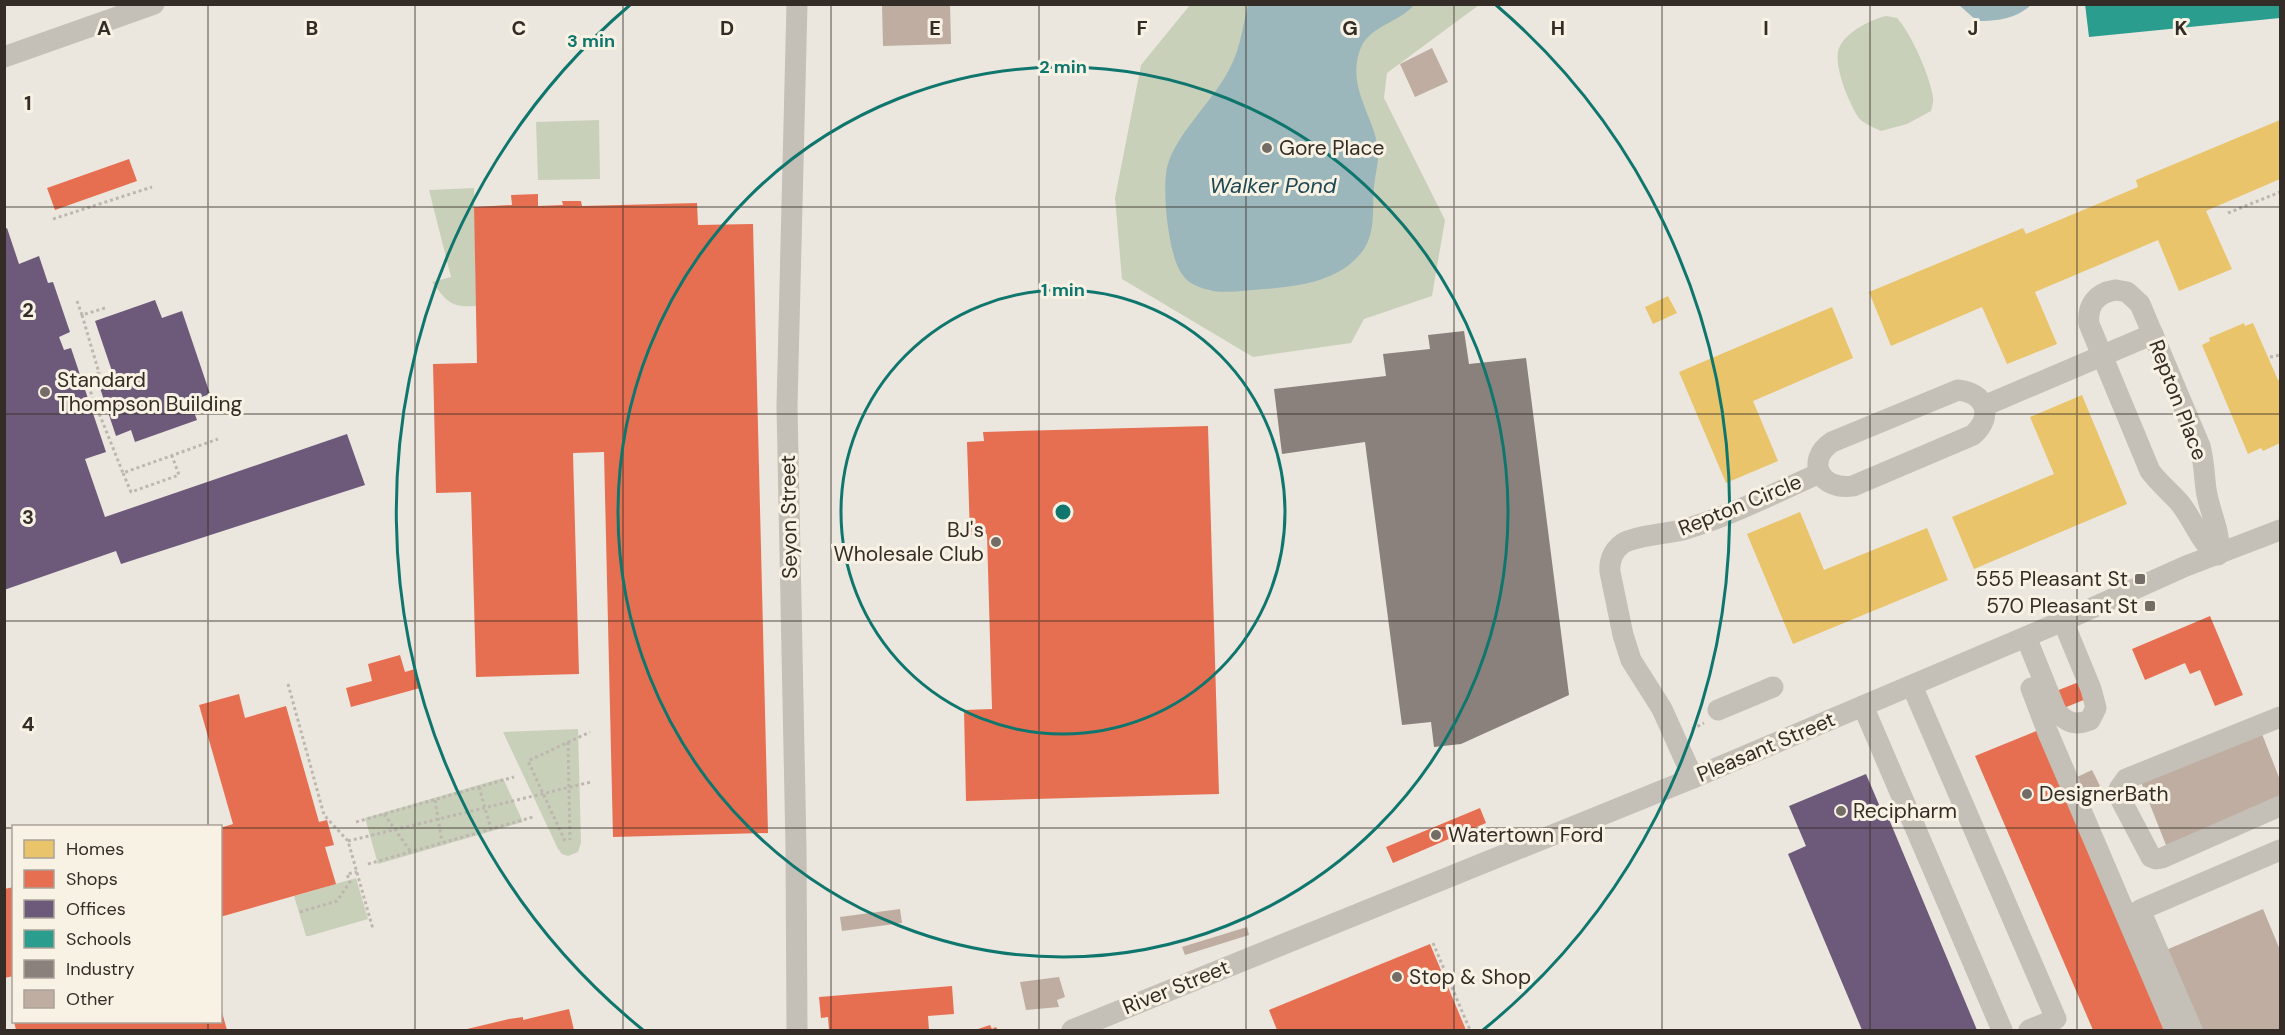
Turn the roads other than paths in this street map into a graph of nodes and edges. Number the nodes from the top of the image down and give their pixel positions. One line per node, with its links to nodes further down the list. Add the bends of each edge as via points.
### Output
1 (154, 4): 3 (street)
2 (797, 4): 24 (street, Seyon Street, via 786,406)
3 (100, 13): 4 (street)
4 (4, 57)
5 (2153, 334): 6 (street); 6 (street, Repton Place, via 2134,297 2127,292 2107,291 2091,304 2088,314); 10 (street, Repton Place, via 2200,446 2206,490 2219,535)
6 (2101, 356): 7 (street); 10 (street, Repton Place, via 2150,471 2179,502 2202,541)
7 (1983, 406): 8 (street, Repton Circle, via 1984,422 1973,435 1853,486 1832,485); 8 (street, Repton Circle, via 1969,392 1951,392 1832,442 1820,453)
8 (1820, 473): 19 (street, Repton Circle, via 1696,526 1624,543 1612,555 1609,563 1627,648 1665,716)
9 (2280, 530): 10 (street, Pleasant Street)
10 (2218, 555): 11 (street, Pleasant Street)
11 (2063, 621): 12 (street, Pleasant Street); 12 (street, via 2091,689 2096,708 2090,720 2078,725 2056,711)
12 (2026, 637): 13 (street, Pleasant Street)
13 (1912, 686): 16 (street, Pleasant Street); 23 (street, via 2056,1019)
14 (1773, 687): 17 (street)
15 (2031, 688): 27 (street)
16 (1863, 706): 19 (street, Pleasant Street); 26 (street)
17 (1718, 711)
18 (2280, 717): 20 (street, via 2126,779 2119,789 2151,857 2156,859)
19 (1693, 778): 22 (street, Pleasant Street)
20 (2280, 806)
21 (2280, 850): 28 (street, via 2140,910)
22 (1248, 958): 25 (street, River Street)
23 (2036, 1029)
24 (797, 1030)
25 (1072, 1030)
26 (2002, 1030)
27 (2175, 1030)
28 (2192, 1030)

